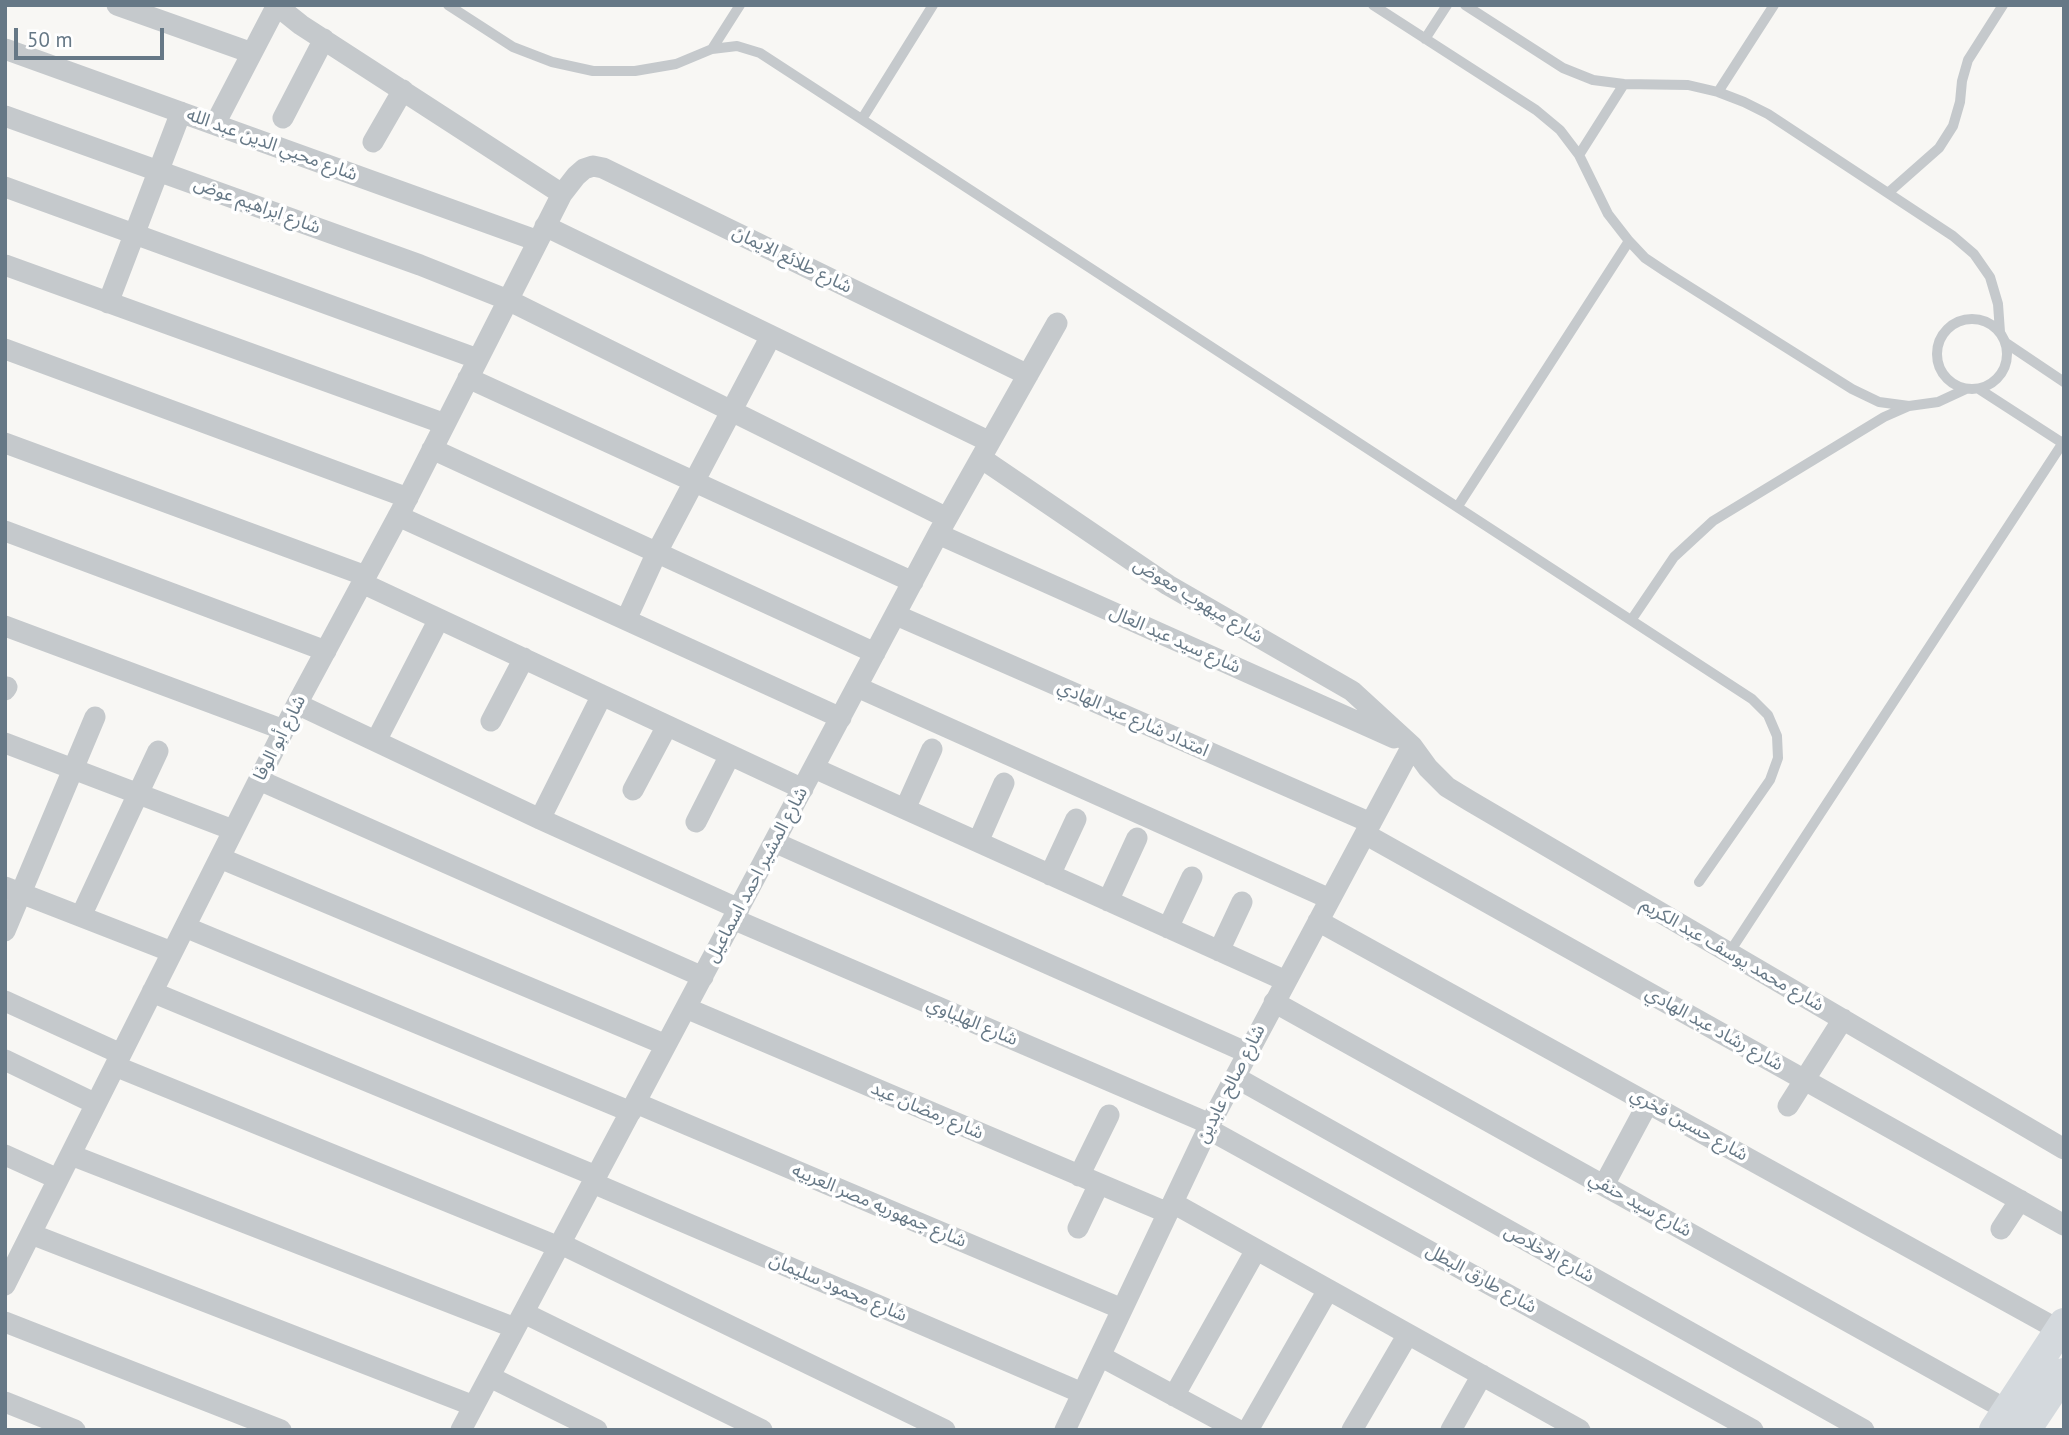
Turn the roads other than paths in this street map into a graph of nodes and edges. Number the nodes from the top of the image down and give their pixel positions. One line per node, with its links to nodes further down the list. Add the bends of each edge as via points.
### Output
1 (117, 5): 15 (street)
2 (277, 5): 11 (street); 15 (street)
3 (448, 5): 14 (lane, via 513,47 593,71 676,65)
4 (740, 5): 14 (lane)
5 (933, 5): 22 (lane)
6 (1373, 5): 12 (lane)
7 (1447, 5): 12 (lane)
8 (1465, 5): 16 (lane, via 1563,68 1593,80)
9 (1774, 5): 18 (lane)
10 (2003, 5): 28 (lane, via 1968,61 1953,127 1939,148)
11 (324, 39): 17 (street); 21 (street)
12 (1425, 39): 25 (lane, via 1536,110 1560,130)
13 (5, 49): 19 (street, شارع محيي الدين عبد الله)
14 (712, 49): 22 (lane, via 737,46 760,53)
15 (252, 53): 23 (street)
16 (1624, 84): 18 (lane, via 1688,85); 25 (lane)
17 (402, 90): 24 (street); 29 (street)
18 (1718, 92): 28 (lane, via 1768,114)
19 (181, 112): 23 (street, شارع محيي الدين عبد الله); 26 (street)
20 (5, 116): 26 (street, شارع ابراهيم عوض)
21 (284, 118)
22 (862, 119): 54 (lane)
23 (215, 124): 31 (street, شارع محيي الدين عبد الله)
24 (373, 142)
25 (1579, 155): 32 (lane, via 1608,214)
26 (157, 170): 30 (street); 34 (street, شارع ابراهيم عوض)
27 (5, 187): 30 (street)
28 (1888, 193): 37 (lane, via 1974,254 1993,286)
29 (562, 194): 31 (street, شارع أبو الوفا); 42 (street, شارع طلائع الايمان, via 584,169 603,168)
30 (133, 233): 35 (street); 41 (street)
31 (542, 234): 34 (street, شارع أبو الوفا); 38 (street, شارع محيي الدين عبد الله)
32 (1629, 241): 46 (lane, via 1666,272 1852,389 1879,402); 54 (lane)
33 (5, 265): 35 (street)
34 (508, 300): 41 (street, شارع أبو الوفا); 47 (street, شارع ابراهيم عوض)
35 (108, 303): 48 (street)
36 (1057, 323): 42 (street, شارع المشير احمد اسماعيل)
37 (2000, 332): 39 (lane); 44 (lane, via 1979,319 1966,319 1945,331 1936,354 1939,367 1954,385)
38 (771, 336): 47 (street); 52 (street, شارع ميهوب معوض)
39 (2006, 343): 43 (lane); 45 (lane, via 2003,372)
40 (5, 349): 55 (street)
41 (473, 369): 48 (street, شارع أبو الوفا); 53 (street)
42 (1028, 375): 52 (street, شارع المشير احمد اسماعيل)
43 (2064, 382)
44 (1965, 389): 45 (lane); 46 (lane, via 1938,402)
45 (1979, 389): 49 (lane)
46 (1909, 406): 64 (lane, via 1713,522 1674,557)
47 (731, 411): 53 (street); 56 (street, شارع سيد عبد العال)
48 (445, 424): 51 (street, شارع أبو الوفا)
49 (2063, 442): 115 (lane)
50 (5, 443): 59 (street)
51 (432, 449): 55 (street, شارع أبو الوفا); 58 (street)
52 (985, 450): 56 (street, شارع المشير احمد اسماعيل); 79 (street, شارع ميهوب معوض, via 1168,585 1352,691)
53 (694, 482): 58 (street); 60 (street)
54 (1458, 506): 64 (lane)
55 (403, 507): 59 (street, شارع أبو الوفا); 63 (street)
56 (942, 526): 60 (street, شارع المشير احمد اسماعيل); 79 (street, شارع سيد عبد العال)
57 (5, 531): 66 (street)
58 (657, 552): 63 (street); 67 (street)
59 (364, 579): 62 (street); 66 (street, شارع أبو الوفا)
60 (913, 582): 61 (street, شارع المشير احمد اسماعيل)
61 (896, 615): 67 (street, شارع المشير احمد اسماعيل); 94 (street, امتداد شارع عبد الهادي)
62 (439, 619): 68 (street); 77 (street)
63 (626, 620): 73 (street)
64 (1632, 620): 102 (lane, via 1752,699 1768,715 1777,736 1778,758 1770,780)
65 (5, 626): 76 (street)
66 (326, 651): 71 (street, شارع أبو الوفا)
67 (875, 653): 69 (street, شارع المشير احمد اسماعيل)
68 (524, 658): 70 (street); 74 (street)
69 (857, 687): 73 (street, شارع المشير احمد اسماعيل); 104 (street)
70 (601, 697): 75 (street); 91 (street)
71 (297, 704): 76 (street, شارع أبو الوفا); 77 (street, شارع الهلباوي)
72 (95, 718): 84 (street)
73 (841, 718): 83 (street, شارع المشير احمد اسماعيل)
74 (491, 722)
75 (667, 726): 82 (street); 88 (street)
76 (284, 730): 85 (street, شارع أبو الوفا)
77 (376, 741): 91 (street, شارع الهلباوي)
78 (5, 743): 84 (street)
79 (1412, 746): 94 (street, شارع صالح عابدين); 115 (street, شارع محمد يوسف عبد الكريم, via 1428,768 1459,794)
80 (932, 749): 90 (street)
81 (158, 751): 89 (street)
82 (730, 755): 87 (street); 93 (street)
83 (814, 768): 87 (street, شارع المشير احمد اسماعيل); 90 (street)
84 (74, 770): 89 (street); 103 (street)
85 (259, 780): 95 (street, شارع أبو الوفا); 116 (street)
86 (1004, 783): 98 (street)
87 (803, 789): 97 (street, شارع المشير احمد اسماعيل)
88 (633, 790)
89 (138, 794): 95 (street); 108 (street)
90 (905, 809): 98 (street)
91 (540, 819): 107 (street, شارع الهلباوي)
92 (1076, 819): 100 (street)
93 (696, 822)
94 (1368, 828): 104 (street, شارع صالح عابدين); 128 (street, شارع رشاد عبد الهادي)
95 (233, 830): 99 (street, شارع أبو الوفا)
96 (1137, 838): 105 (street)
97 (775, 842): 107 (street, شارع المشير احمد اسماعيل); 124 (street)
98 (978, 842): 100 (street)
99 (220, 858): 110 (street, شارع أبو الوفا); 123 (street)
100 (1051, 875): 105 (street)
101 (1192, 877): 111 (street)
102 (1699, 882)
103 (13, 890): 108 (street); 112 (street)
104 (1330, 899): 109 (street, شارع صالح عابدين)
105 (1108, 901): 111 (street)
106 (1242, 902): 113 (street)
107 (736, 914): 116 (street, شارع المشير احمد اسماعيل); 134 (street, شارع الهلباوي)
108 (81, 916): 114 (street)
109 (1318, 921): 117 (street, شارع صالح عابدين); 129 (street, شارع حسين فخري)
110 (185, 927): 114 (street, شارع أبو الوفا); 132 (street, شارع جمهوريه مصر العربيه)
111 (1168, 928): 113 (street)
112 (5, 931)
113 (1219, 951): 117 (street)
114 (172, 952): 118 (street, شارع أبو الوفا)
115 (1729, 953): 122 (street, شارع محمد يوسف عبد الكريم)
116 (703, 977): 121 (street, شارع المشير احمد اسماعيل)
117 (1286, 981): 120 (street, شارع صالح عابدين)
118 (152, 992): 126 (street, شارع أبو الوفا); 140 (street, شارع محمود سليمان)
119 (5, 1001): 126 (street)
120 (1273, 1002): 124 (street, شارع صالح عابدين); 142 (street, شارع سيد حنفي)
121 (686, 1008): 123 (street, شارع المشير احمد اسماعيل); 138 (street, شارع رمضان عيد)
122 (1843, 1019): 128 (street); 135 (street, شارع محمد يوسف عبد الكريم)
123 (666, 1045): 132 (street, شارع المشير احمد اسماعيل)
124 (1248, 1053): 127 (street, شارع صالح عابدين)
125 (5, 1060): 130 (street)
126 (118, 1060): 130 (street, شارع أبو الوفا); 149 (street)
127 (1235, 1077): 134 (street, شارع صالح عابدين); 181 (street, شارع الاخلاص)
128 (1805, 1080): 131 (street); 143 (street, شارع رشاد عبد الهادي)
129 (1648, 1103): 142 (street); 157 (street, شارع حسين فخري)
130 (96, 1104): 137 (street, شارع أبو الوفا)
131 (1788, 1106)
132 (633, 1107): 140 (street, شارع المشير احمد اسماعيل); 154 (street, شارع جمهوريه مصر العربيه)
133 (1109, 1115): 138 (street)
134 (1209, 1127): 144 (street, شارع صالح عابدين); 180 (street, شارع طارق البطل)
135 (2064, 1149)
136 (5, 1155): 139 (street)
137 (71, 1155): 139 (street, شارع أبو الوفا); 155 (street)
138 (1079, 1176): 141 (street, شارع رمضان عيد)
139 (58, 1179): 148 (street, شارع أبو الوفا)
140 (595, 1179): 149 (street, شارع المشير احمد اسماعيل); 163 (street, شارع محمود سليمان)
141 (1099, 1184): 144 (street, شارع رمضان عيد); 146 (street)
142 (1604, 1185): 167 (street, شارع سيد حنفي)
143 (2020, 1200): 145 (street, شارع رشاد عبد الهادي); 147 (street)
144 (1170, 1208): 150 (street, شارع رمضان عيد); 154 (street, شارع صالح عابدين)
145 (2064, 1225)
146 (1078, 1228)
147 (2001, 1229)
148 (30, 1234): 151 (street, شارع أبو الوفا); 166 (street)
149 (560, 1245): 155 (street, شارع المشير احمد اسماعيل); 174 (street)
150 (1256, 1250): 153 (street, شارع رمضان عيد); 164 (street)
151 (10, 1261): 152 (street, شارع أبو الوفا)
152 (5, 1285)
153 (1328, 1290): 158 (street, شارع رمضان عيد); 177 (street)
154 (1122, 1309): 159 (street, شارع صالح عابدين)
155 (519, 1321): 162 (street, شارع المشير احمد اسماعيل); 173 (street)
156 (5, 1322): 170 (street)
157 (2061, 1326): 167 (street)
158 (1408, 1334): 161 (street, شارع رمضان عيد); 178 (street)
159 (1100, 1356): 163 (street, شارع صالح عابدين); 164 (street)
160 (2064, 1373): 167 (street)
161 (1482, 1376): 168 (street, شارع رمضان عيد); 179 (street)
162 (490, 1377): 166 (street, شارع المشير احمد اسماعيل); 172 (street)
163 (1082, 1393): 175 (street, شارع صالح عابدين)
164 (1174, 1396): 176 (street)
165 (5, 1402): 169 (street)
166 (474, 1406): 171 (street, شارع المشير احمد اسماعيل)
167 (2009, 1423)
168 (1574, 1428)
169 (75, 1430)
170 (281, 1430)
171 (461, 1430)
172 (597, 1430)
173 (762, 1430)
174 (945, 1430)
175 (1065, 1430)
176 (1238, 1430)
177 (1248, 1430)
178 (1353, 1430)
179 (1451, 1430)
180 (1753, 1430)
181 (1864, 1430)

